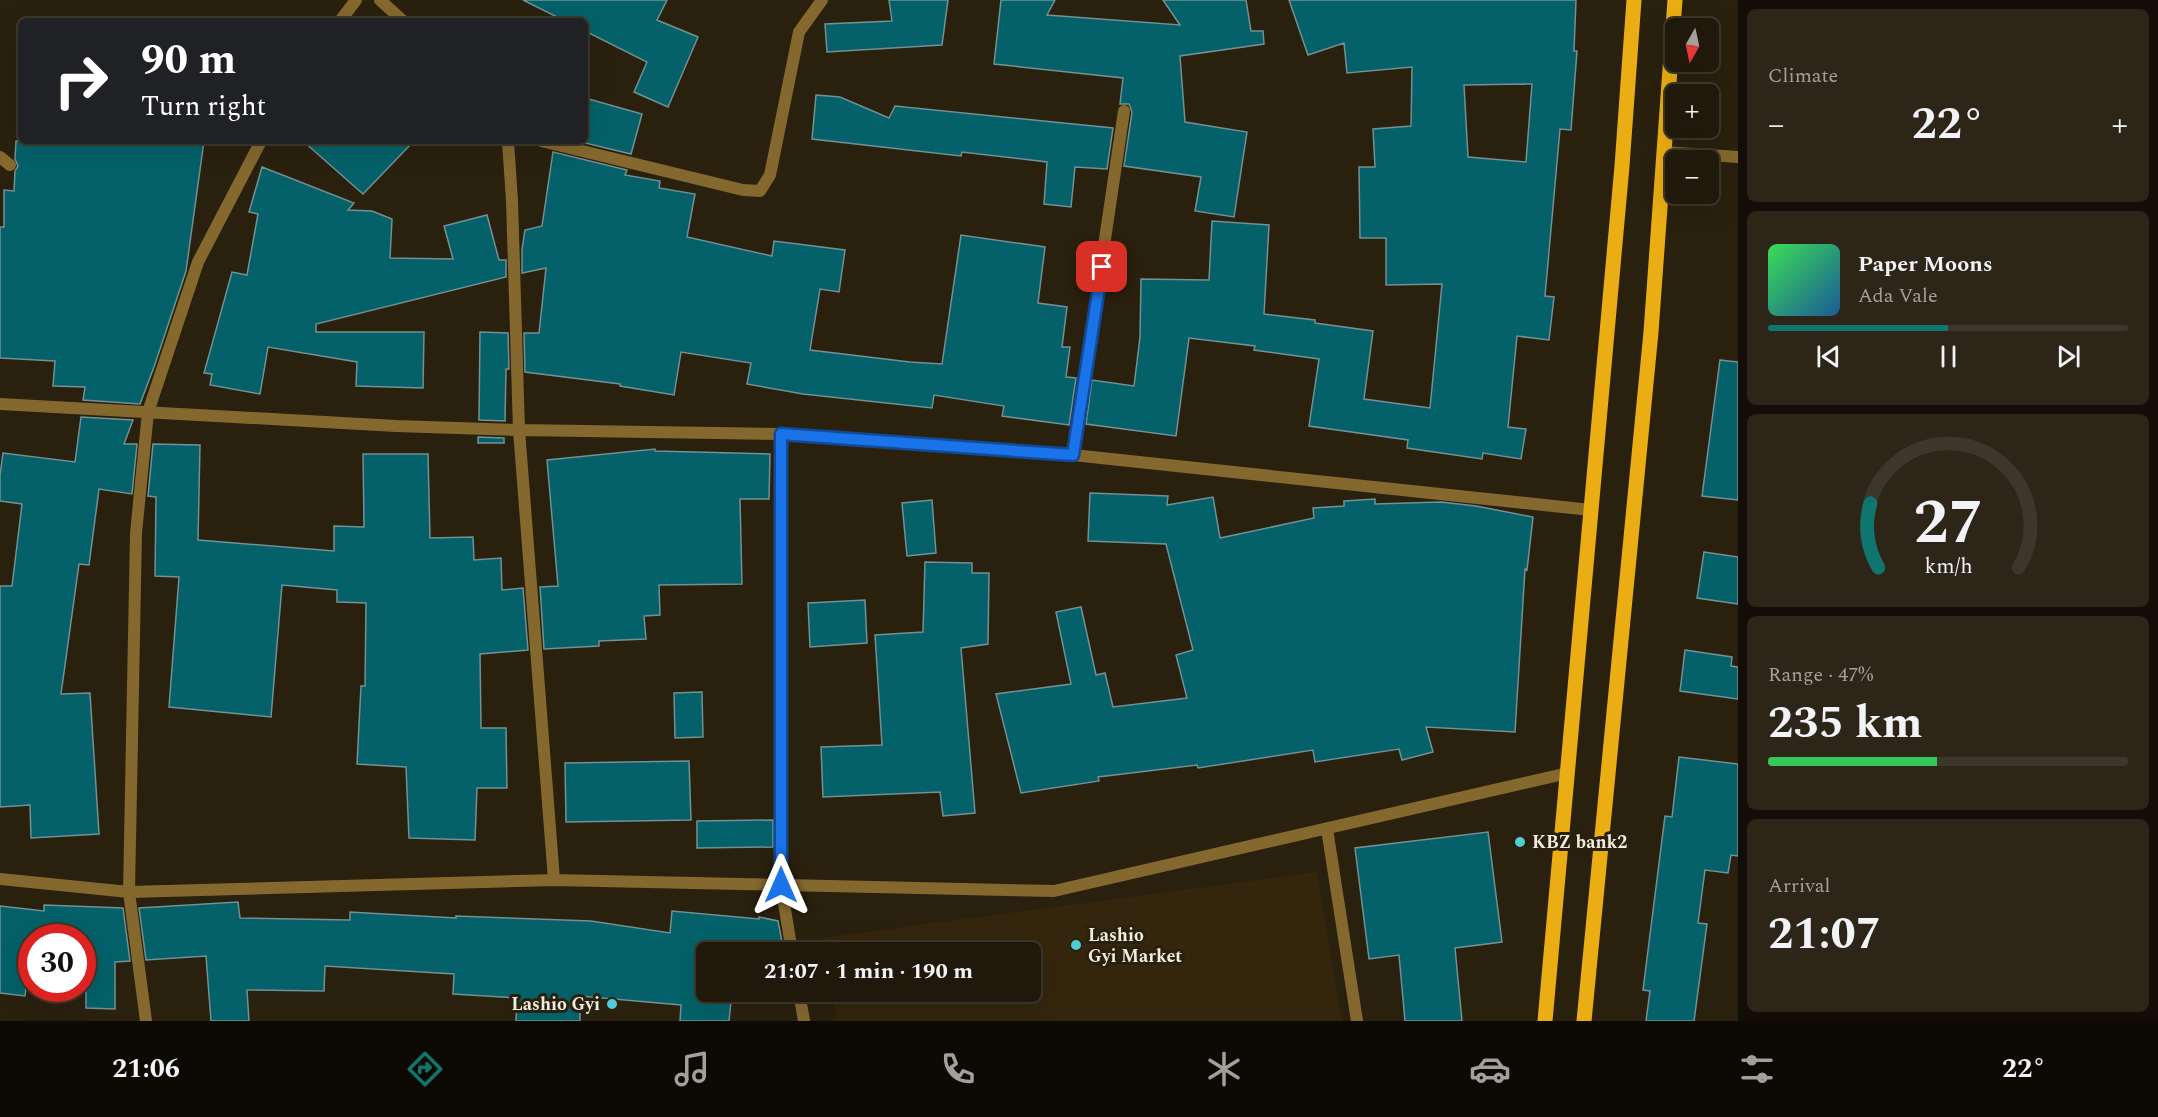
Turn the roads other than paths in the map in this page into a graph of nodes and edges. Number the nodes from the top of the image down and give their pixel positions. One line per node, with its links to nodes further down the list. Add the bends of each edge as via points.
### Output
1 (356, 0): 6 (street)
2 (380, 0): 7 (street)
3 (822, 0): 11 (street, via 799,32 770,175 760,191)
4 (1634, 0): 19 (main road)
5 (1675, 0): 12 (main road)
6 (342, 18)
7 (400, 18)
8 (1124, 111): 18 (street)
9 (259, 144): 15 (street, via 198,262)
10 (508, 144): 16 (street)
11 (553, 144)
12 (1664, 152): 13 (street); 32 (main road, via 1650,344)
13 (1738, 157)
14 (0, 404): 15 (street)
15 (148, 412): 16 (street); 25 (street, via 136,533)
16 (519, 430): 17 (street); 23 (street)
17 (781, 434): 18 (street); 24 (street)
18 (1073, 455): 19 (street)
19 (1591, 510): 20 (main road)
20 (1568, 773): 21 (street); 31 (main road)
21 (1327, 829): 24 (street, via 1054,891); 30 (street)
22 (0, 879): 25 (street)
23 (554, 880): 24 (street); 25 (street)
24 (781, 885): 26 (street)
25 (129, 892): 28 (street)
26 (790, 942)
27 (801, 1002): 29 (street)
28 (146, 1021)
29 (804, 1021)
30 (1357, 1021)
31 (1545, 1021)
32 (1584, 1021)

